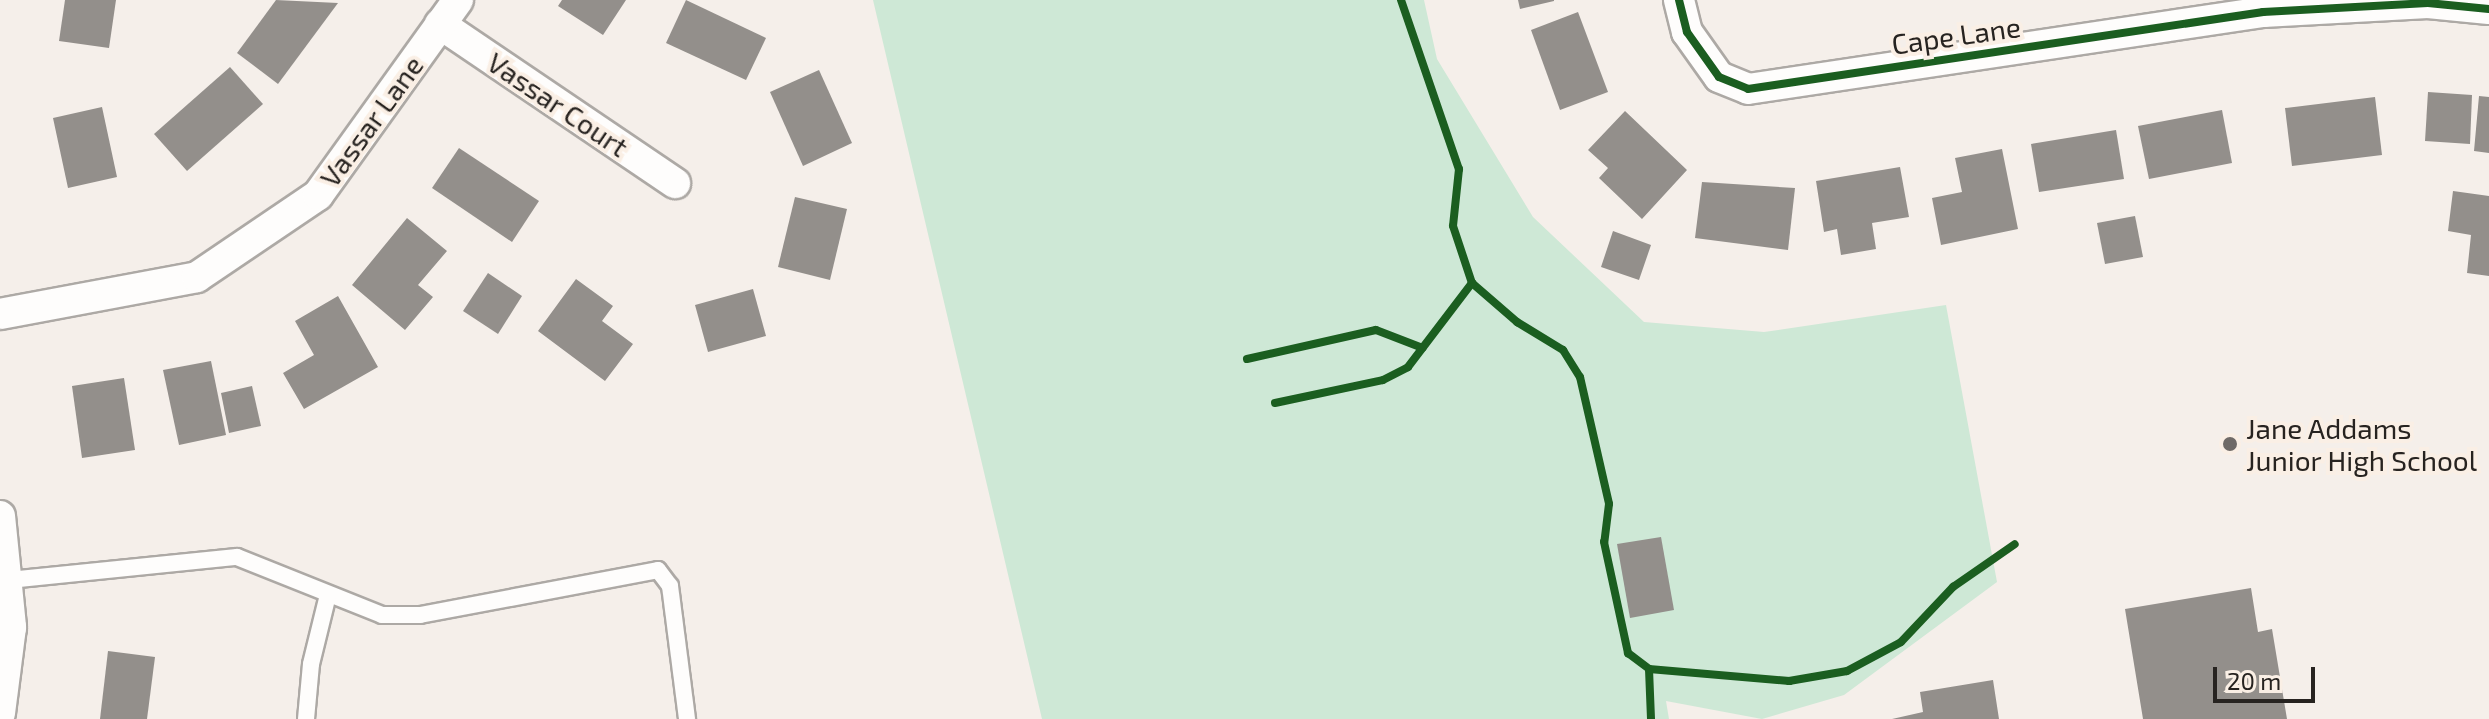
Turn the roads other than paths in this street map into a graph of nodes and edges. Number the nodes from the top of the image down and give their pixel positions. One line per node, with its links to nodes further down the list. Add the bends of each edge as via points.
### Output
1 (458, 0): 4 (street, Vassar Lane)
2 (1679, 0): 3 (street, Cape Lane, via 1687,32 1719,77 1748,89 2263,12 2428,3)
3 (2489, 9)
4 (440, 24): 5 (street, Vassar Court); 6 (street, Vassar Lane, via 318,195 197,277)
5 (675, 183)
6 (0, 314)
7 (0, 516): 8 (street)
8 (9, 580): 9 (lane, via 237,557); 10 (street, via 11,627)
9 (328, 595): 11 (lane, via 311,664); 12 (lane, via 382,615 420,615 658,570 670,586)
10 (0, 713)
11 (306, 719)
12 (687, 719)

